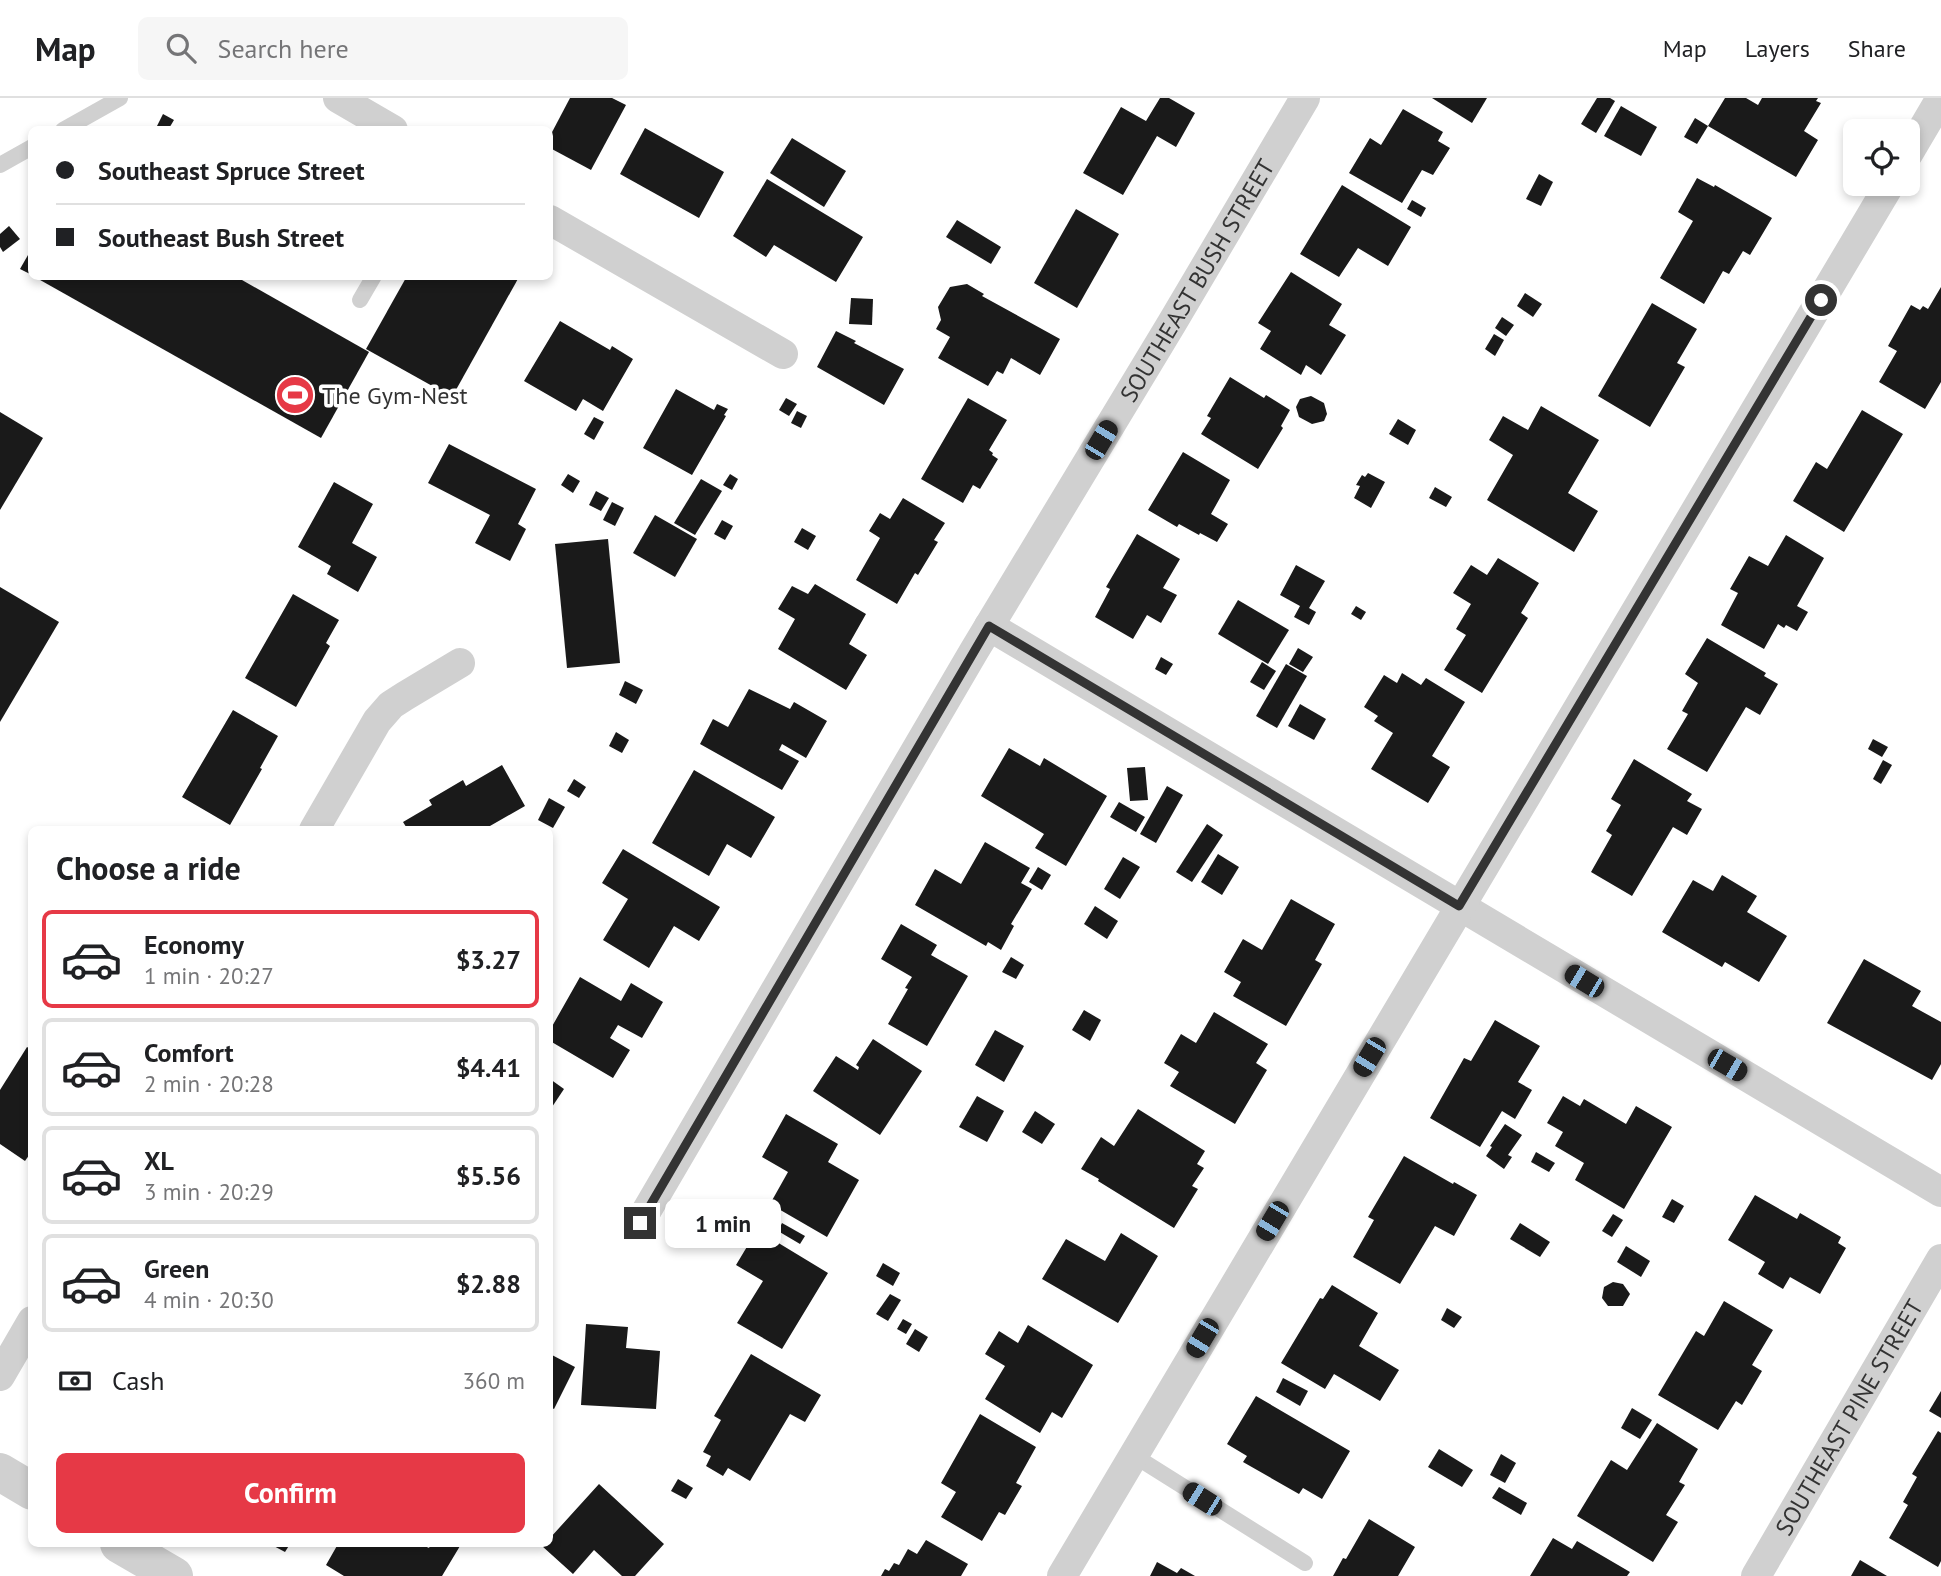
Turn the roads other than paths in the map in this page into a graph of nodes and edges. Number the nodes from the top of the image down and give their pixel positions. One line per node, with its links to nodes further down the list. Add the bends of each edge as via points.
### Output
1 (120, 98): 5 (lane)
2 (338, 98): 6 (street)
3 (1305, 98): 15 (street, SOUTHEAST BUSH STREET)
4 (1941, 98): 7 (street)
5 (70, 126)
6 (386, 126)
7 (1920, 134)
8 (28, 150): 9 (lane)
9 (0, 165)
10 (1883, 196): 18 (street)
11 (553, 222): 14 (street)
12 (372, 280): 13 (lane)
13 (360, 300)
14 (783, 354)
15 (989, 626): 18 (street); 20 (street, SOUTHEAST BUSH STREET)
16 (460, 663): 17 (street, via 391,705 377,721)
17 (316, 826)
18 (1459, 906): 19 (street); 24 (street)
19 (1941, 1192)
20 (640, 1223)
21 (1941, 1259): 31 (street, SOUTHEAST PINE STREET)
22 (28, 1328): 23 (street)
23 (0, 1376)
24 (1133, 1455): 28 (lane); 30 (street)
25 (0, 1472): 26 (street)
26 (28, 1489)
27 (123, 1547): 29 (street)
28 (1305, 1563)
29 (161, 1573)
30 (1062, 1576)
31 (1756, 1576)

